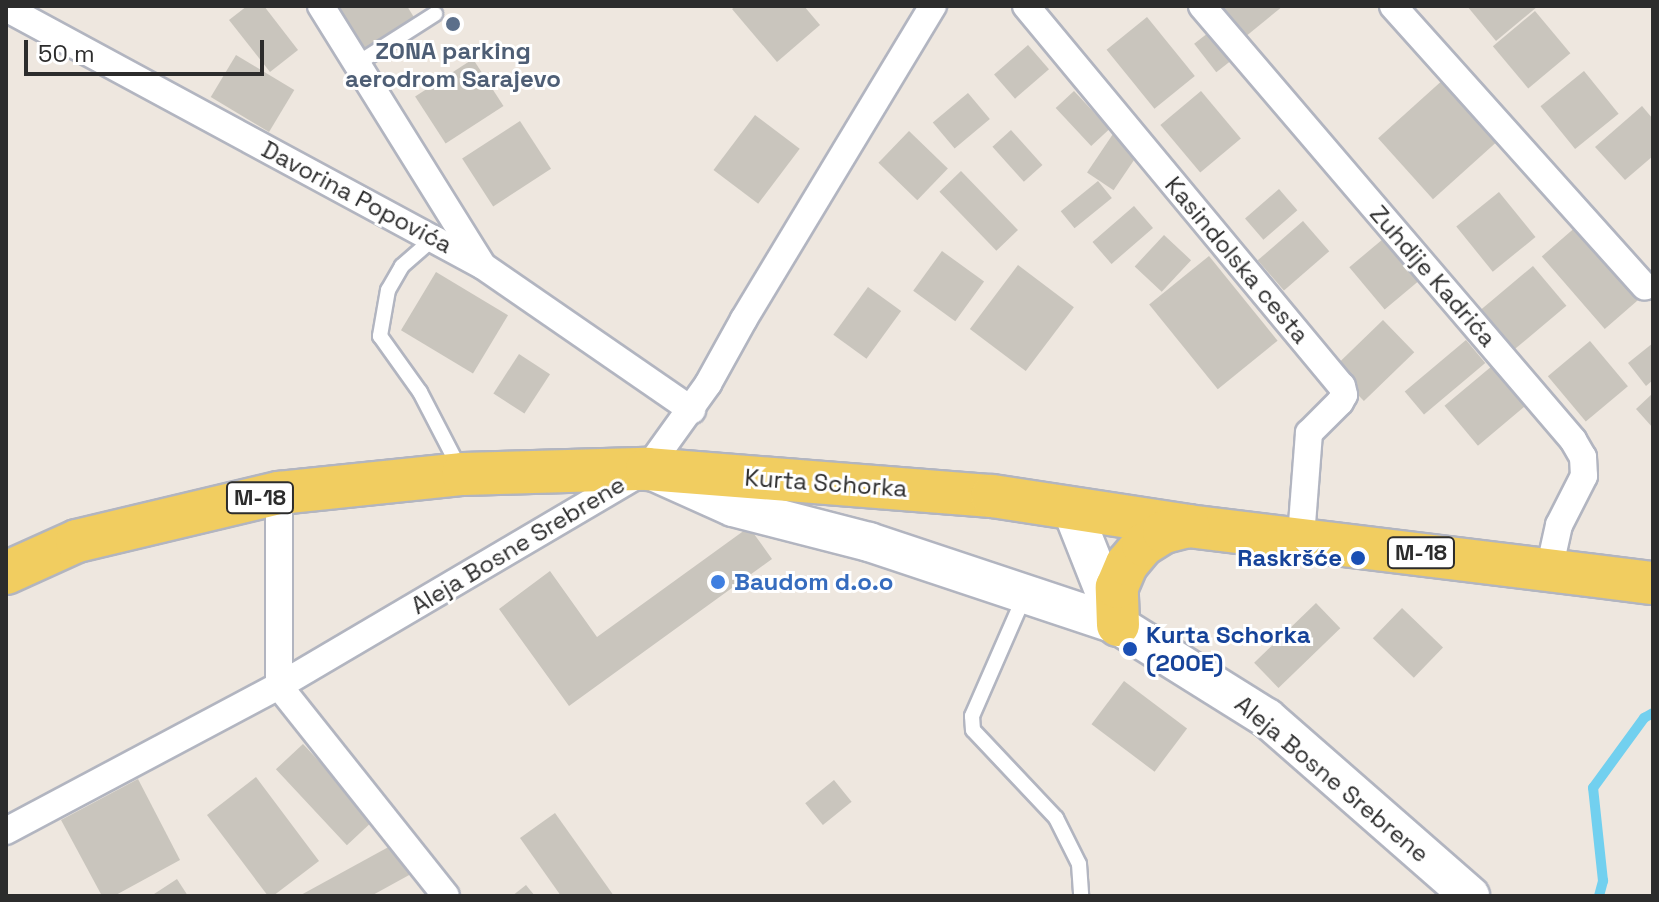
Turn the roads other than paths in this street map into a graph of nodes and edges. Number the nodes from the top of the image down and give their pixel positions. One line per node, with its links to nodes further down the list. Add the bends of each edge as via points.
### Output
1 (321, 6): 8 (street)
2 (933, 6): 12 (street)
3 (1026, 6): 18 (street, Kasindolska cesta, via 1342,386 1340,402 1309,433)
4 (1202, 6): 19 (street, Zuhdije Kadrića, via 1573,440 1583,457 1584,476 1559,525)
5 (1393, 6): 11 (street)
6 (6, 8): 9 (street, Davorina Popovića)
7 (435, 14): 8 (lane)
8 (355, 65): 10 (street)
9 (434, 238): 10 (street, Davorina Popovića); 14 (lane, via 402,266 388,290 380,336 420,392)
10 (483, 266): 12 (street, Davorina Popovića)
11 (1645, 287)
12 (692, 410): 13 (street)
13 (647, 469): 14 (main road, Kurta Schorka / M-18); 16 (main road, Kurta Schorka / M-18); 22 (street, Aleja Bosne Srebrene, via 733,507 869,542); 24 (street, Aleja Bosne Srebrene)
14 (463, 474): 15 (main road, Kurta Schorka / M-18)
15 (279, 493): 20 (main road, Kurta Schorka / M-18, via 77,541); 24 (street)
16 (1071, 507): 17 (main road, Kurta Schorka / M-18); 23 (street)
17 (1188, 526): 18 (main road, Kurta Schorka / M-18); 23 (main road, via 1154,539 1127,564 1117,587)
18 (1301, 538): 19 (main road, Kurta Schorka / M-18)
19 (1549, 570): 21 (main road, Kurta Schorka / M-18)
20 (6, 573)
21 (1653, 583)
22 (1024, 597): 23 (street, Aleja Bosne Srebrene); 27 (lane, via 972,716 973,730 1056,818 1079,864)
23 (1118, 625): 28 (street, Aleja Bosne Srebrene, via 1267,718)
24 (279, 686): 25 (street, Aleja Bosne Srebrene); 26 (street)
25 (6, 831)
26 (446, 896)
27 (1081, 896)
28 (1470, 896)

